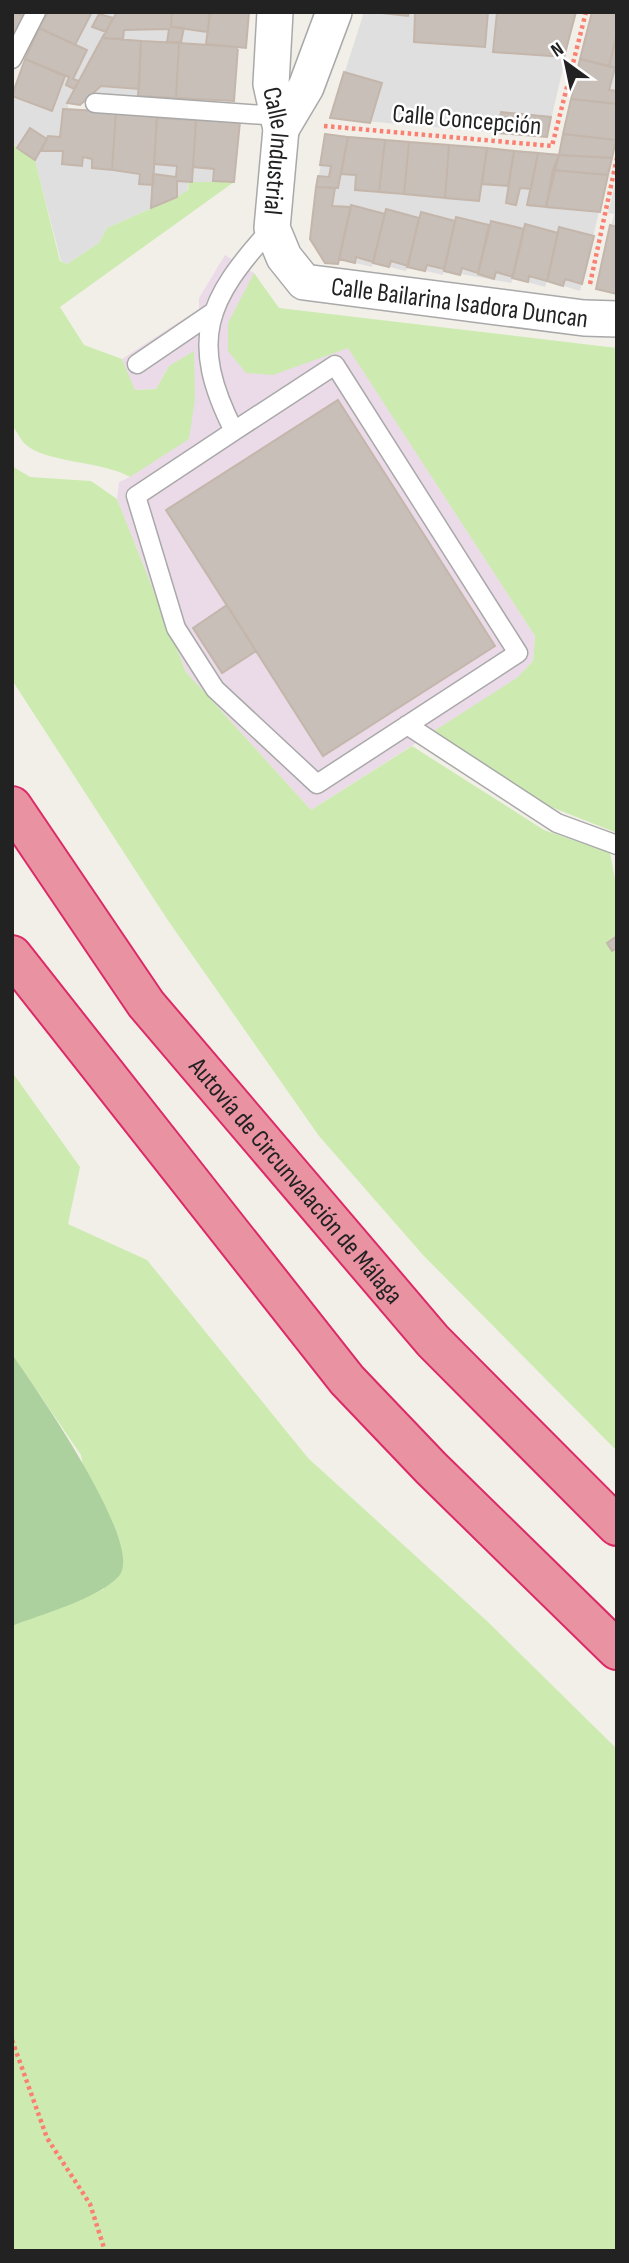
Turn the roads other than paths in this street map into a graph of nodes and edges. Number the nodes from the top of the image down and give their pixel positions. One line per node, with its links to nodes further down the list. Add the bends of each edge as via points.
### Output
1 (36, 12): 4 (lane)
2 (275, 12): 6 (street, Calle Industrial, via 271,84)
3 (334, 12): 6 (street, via 306,87)
4 (12, 59)
5 (95, 103): 6 (lane)
6 (280, 123): 7 (street, Calle Industrial)
7 (272, 228): 8 (street, Calle Industrial, via 284,257); 9 (lane, via 240,263)
8 (304, 282): 10 (street, Calle Bailarina Isadora Duncan)
9 (212, 313): 11 (lane); 12 (lane, via 208,349 218,400)
10 (617, 319)
11 (137, 364)
12 (234, 432): 13 (lane, via 136,496 176,628 215,689 317,784); 13 (lane, via 335,365 518,653)
13 (407, 725): 15 (lane, via 557,823)
14 (12, 806): 17 (highway, Autovía de Circunvalación de Málaga, via 146,1004 433,1341)
15 (617, 845)
16 (12, 955): 18 (highway, via 347,1380)
17 (617, 1526)
18 (617, 1650)

